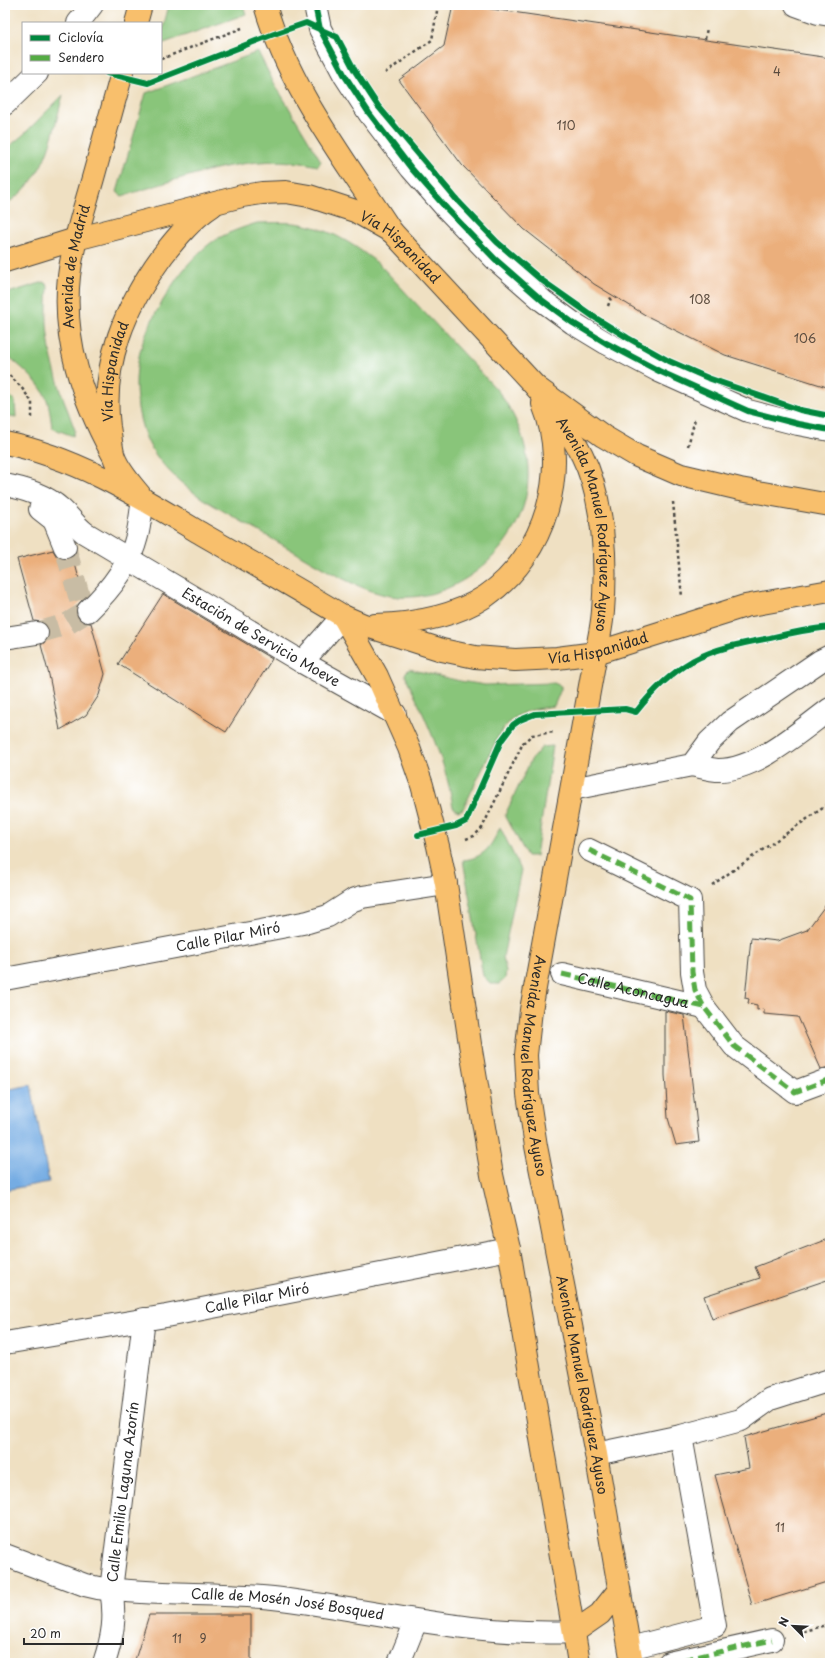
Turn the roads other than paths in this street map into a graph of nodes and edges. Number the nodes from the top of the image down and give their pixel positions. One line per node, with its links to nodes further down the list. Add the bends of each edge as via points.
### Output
1 (92, 5): 7 (street)
2 (141, 5): 8 (main road)
3 (264, 5): 13 (main road, via 288,66 309,107)
4 (315, 5): 17 (street, via 320,29 369,114 447,209 495,260 537,297 573,323 659,371 748,411)
5 (796, 5): 6 (street)
6 (830, 15)
7 (79, 22)
8 (136, 22)
9 (36, 74): 11 (street)
10 (122, 74): 14 (main road, Avenida de Madrid)
11 (5, 104)
12 (222, 201): 13 (main road, Vía Hispanidad, via 262,193 286,192 309,196 354,211); 14 (main road, Vía Hispanidad); 19 (main road, Vía Hispanidad, via 196,217 177,236 155,266 124,319 109,372 107,396)
13 (392, 232): 16 (main road, Vía Hispanidad)
14 (76, 239): 15 (main road, Vía Hispanidad); 19 (main road, Avenida de Madrid, via 69,275 68,302 73,352 93,417)
15 (5, 262)
16 (536, 387): 23 (main road, Vía Hispanidad, via 603,436 637,456 681,475 740,489); 29 (main road, Vía Hispanidad, via 545,409 555,461 551,494 528,554 507,578 486,596 451,614 419,621); 32 (main road, Avenida Manuel Rodríguez Ayuso, via 567,427 583,456 594,484 602,531 604,574 603,611)
17 (830, 430)
18 (5, 442): 22 (main road, Vía Hispanidad, via 89,471)
19 (114, 458): 22 (main road, Vía Hispanidad)
20 (5, 485): 25 (street, Estación de Servicio Moeve, via 45,498 63,511 85,533)
21 (5, 499): 24 (street, via 27,503 48,514 58,527)
22 (143, 499): 25 (street, via 137,537); 28 (main road, Vía Hispanidad)
23 (830, 505)
24 (65, 547)
25 (129, 558): 27 (street, via 102,598); 34 (street, Estación de Servicio Moeve)
26 (830, 591): 32 (main road, Vía Hispanidad, via 745,606)
27 (88, 611)
28 (343, 616): 29 (main road, Vía Hispanidad); 34 (street); 36 (main road)
29 (364, 625): 32 (main road, Vía Hispanidad, via 442,650 475,657 515,660)
30 (37, 633): 31 (street)
31 (5, 638)
32 (596, 653): 38 (main road, Avenida Manuel Rodríguez Ayuso)
33 (830, 656): 37 (street, via 730,722 709,742)
34 (302, 662): 36 (street, Estación de Servicio Moeve)
35 (830, 709): 37 (street, via 756,760 734,768 717,770)
36 (395, 714): 40 (main road, via 422,786)
37 (692, 765): 38 (street)
38 (572, 789): 50 (main road, Avenida Manuel Rodríguez Ayuso, via 531,1010 526,1055 528,1094 536,1146)
39 (589, 850): 43 (street, Calle Aconcagua, via 690,900 692,972 695,990)
40 (446, 884): 42 (street, Calle Pilar Miró, via 362,897 328,916 308,922); 45 (main road, via 492,1175)
41 (562, 974): 43 (street, Calle Aconcagua)
42 (5, 979)
43 (704, 1007): 44 (street, Calle Aconcagua, via 734,1046 795,1092)
44 (830, 1079)
45 (509, 1249): 46 (street, Calle Pilar Miró); 55 (main road)
46 (144, 1319): 47 (street, Calle Pilar Miró); 52 (street, Calle Emilio Laguna Azorín)
47 (5, 1343)
48 (830, 1380): 49 (street, via 770,1399 741,1420)
49 (681, 1436): 50 (street); 57 (street, via 715,1626)
50 (596, 1454): 53 (main road, Avenida Manuel Rodríguez Ayuso)
51 (5, 1555): 52 (street, Calle de Mosén José Bosqued, via 85,1585)
52 (111, 1590): 54 (street, Calle de Mosén José Bosqued, via 273,1598); 58 (street, Calle Emilio Laguna Azorín, via 114,1625)
53 (619, 1590): 55 (main road, via 600,1614); 57 (main road, Avenida Manuel Rodríguez Ayuso)
54 (416, 1621): 55 (street, Calle de Mosén José Bosqued, via 507,1632); 59 (street)
55 (574, 1632): 60 (main road)
56 (772, 1640): 61 (street)
57 (631, 1655)
58 (104, 1663)
59 (399, 1663)
60 (579, 1663)
61 (669, 1663)

